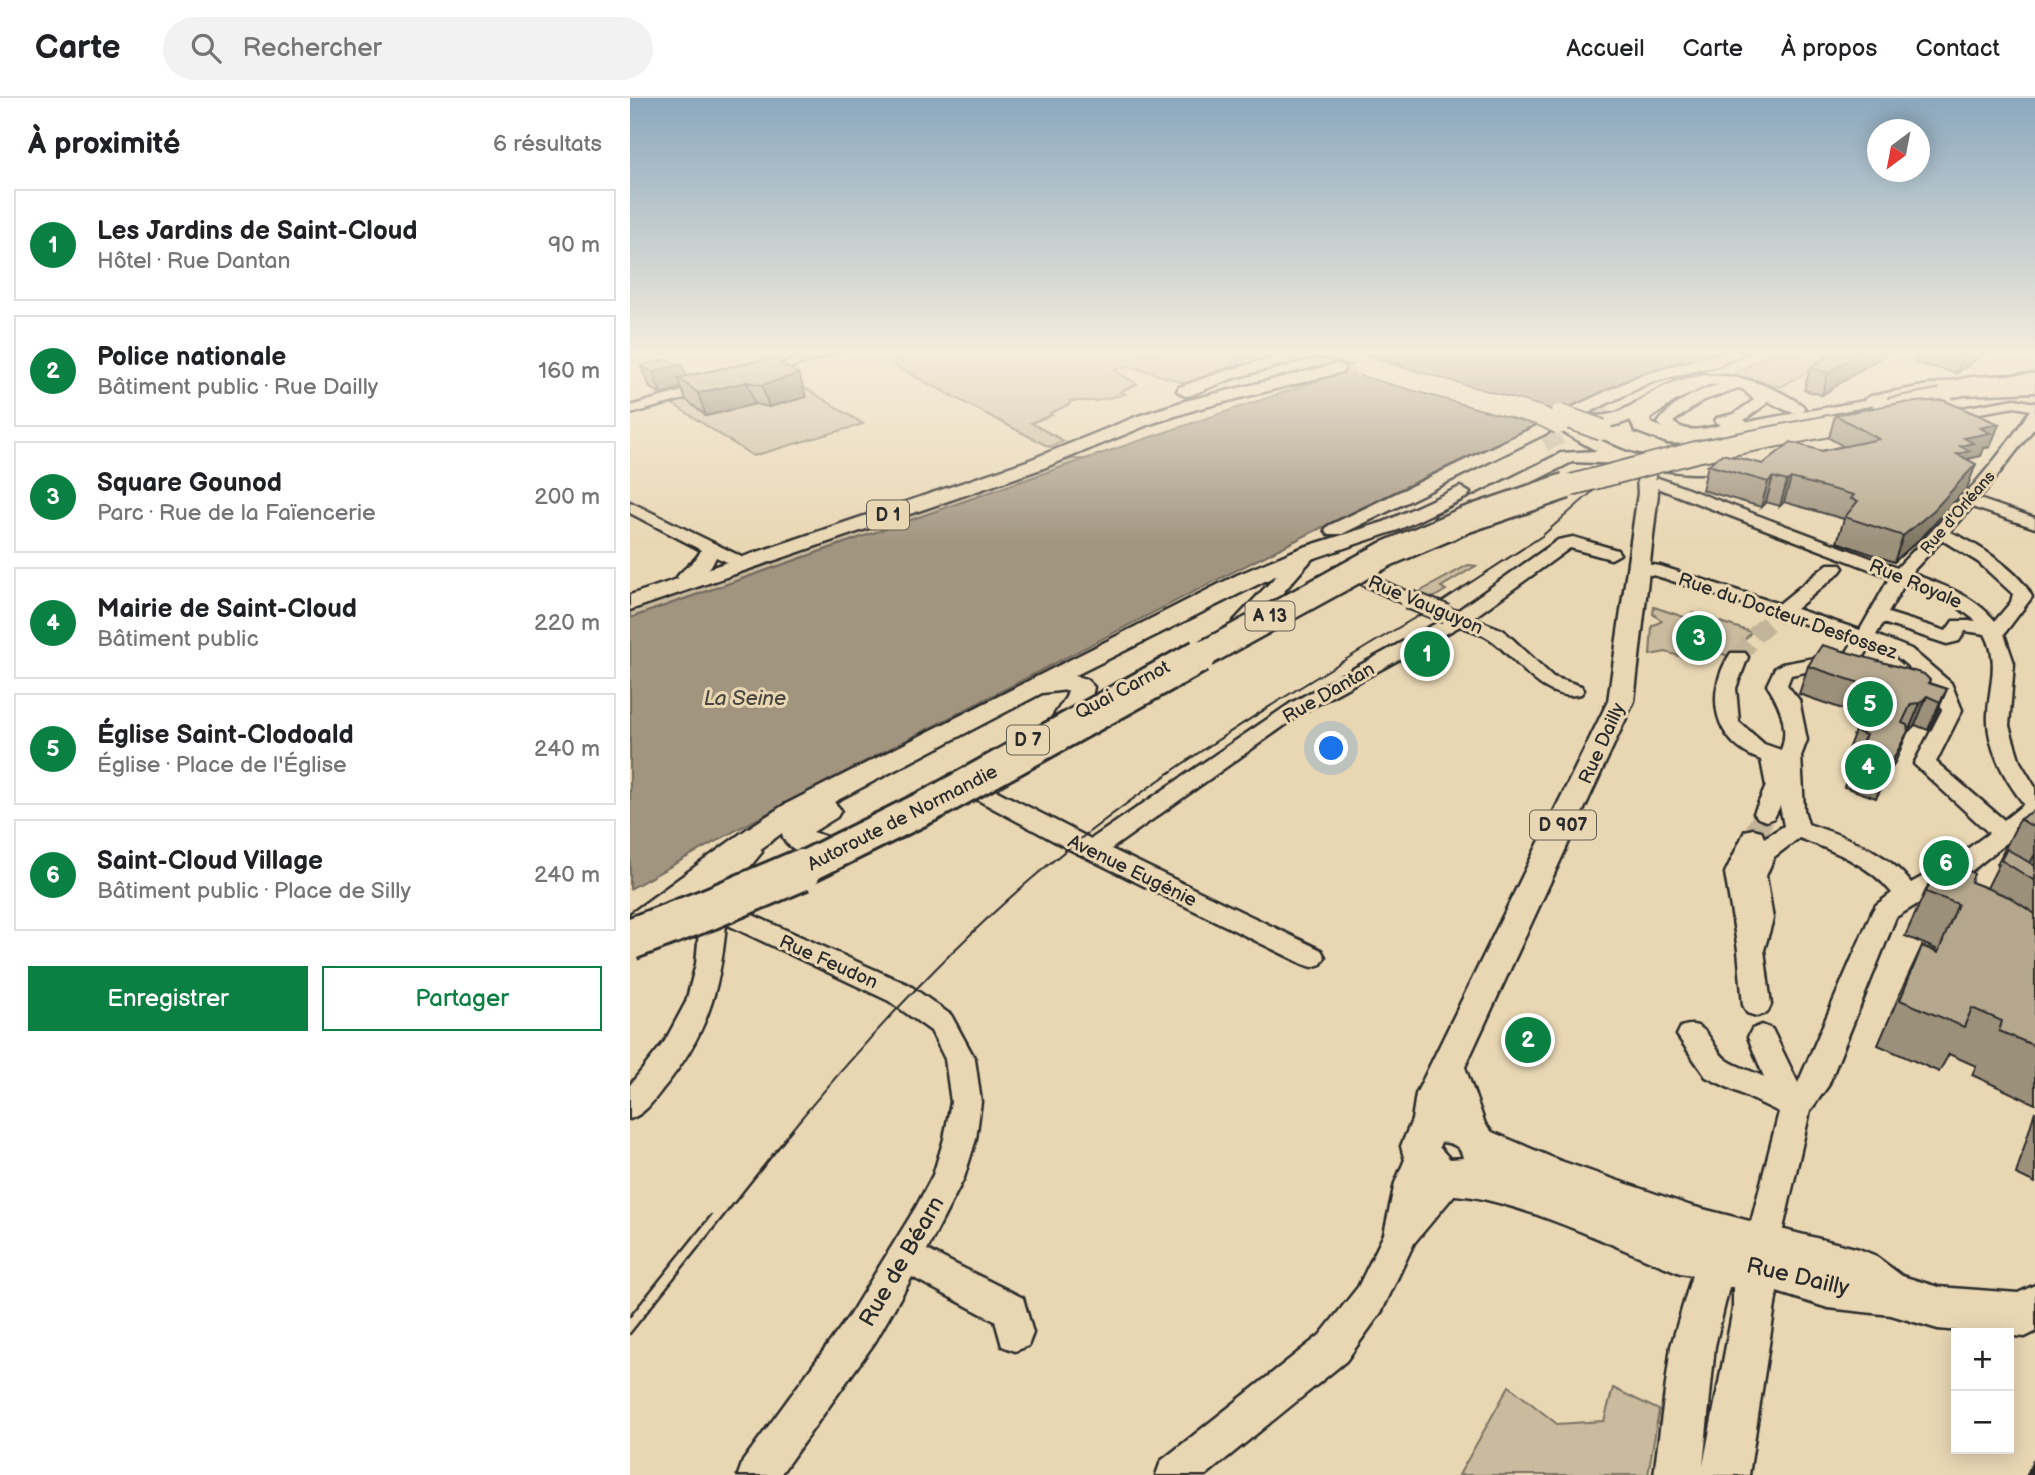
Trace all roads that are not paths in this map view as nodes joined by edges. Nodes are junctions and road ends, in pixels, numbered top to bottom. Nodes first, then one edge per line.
1 (1143, 415) edge
2 (1146, 415) edge
3 (1148, 415) edge
4 (1151, 415) edge
5 (1539, 415) edge
6 (1592, 415) edge
7 (1623, 415) edge
8 (1642, 415) edge
9 (1670, 415) edge
10 (1740, 415) edge
11 (1791, 415) edge
12 (1792, 415) edge
13 (1792, 415) edge
14 (1863, 415) edge
15 (1875, 415) edge
16 (1921, 415) edge
17 (1933, 415) edge
18 (2034, 415) edge
19 (1137, 419) junction
20 (1667, 419) junction
21 (1882, 423) junction
22 (1571, 427) junction
23 (1657, 450) junction
24 (1787, 450) edge
25 (1707, 456) junction
26 (1629, 458) junction
27 (1678, 468) junction
28 (1651, 482) junction
29 (1969, 501) junction
30 (630, 507) edge
31 (2035, 523) edge
32 (1941, 534) junction
33 (1387, 536) junction
34 (710, 550) junction
35 (1611, 554) dead end
36 (1327, 556) junction
37 (734, 560) junction
38 (1844, 561) junction
39 (1639, 568) junction
40 (1900, 575) junction
41 (686, 576) junction
42 (630, 596) edge
43 (630, 603) edge
44 (1782, 611) junction
45 (1877, 615) junction
46 (1453, 616) junction
47 (1245, 622) junction
48 (1993, 631) junction
49 (1134, 635) junction
50 (1866, 638) junction
51 (1738, 657) tunnel mouth
52 (1811, 664) junction
53 (1851, 676) edge
54 (1030, 688) junction
55 (1574, 690) dead end
56 (1064, 720) junction
57 (1781, 757) junction
58 (883, 765) junction
59 (955, 779) junction
60 (819, 800) junction
61 (2035, 802) edge
62 (2035, 808) edge
63 (1766, 813) tunnel mouth
64 (1797, 829) junction
65 (2003, 832) junction
66 (1753, 837) tunnel mouth
67 (825, 847) junction
68 (1092, 850) junction
69 (1928, 893) junction
70 (712, 907) junction
71 (630, 928) edge
72 (630, 939) edge
73 (1751, 950) junction
74 (630, 955) edge
75 (1312, 957) dead end
76 (1757, 1005) dead end
77 (940, 1023) joint
78 (1690, 1035) dead end
79 (1762, 1037) dead end
80 (630, 1106) edge
81 (1796, 1107) junction
82 (1453, 1152) junction
83 (1754, 1252) junction
84 (906, 1257) junction
85 (2035, 1306) edge
86 (1015, 1333) dead end
87 (1687, 1391) junction
88 (1734, 1411) junction
89 (757, 1475) edge
90 (1175, 1475) edge
91 (1678, 1475) edge
92 (1725, 1475) edge

1 - 19 main road
2 - 19 main road, D 1
3 - 19 main road
4 - 19 main road, D 1
5 - 22 main road, bridge
6 - 22 main road, Quai Carnot / D 7
7 - 22 main road
8 - 11 highway
9 - 20 street
10 - 20 street
12 - 22 highway
13 - 20 street
14 - 71 highway, Autoroute de Normandie / A 13, bridge
15 - 72 highway, Autoroute de Normandie / A 13, bridge
16 - 21 highway
17 - 21 street
18 - 29 street, Rue d'Orléans
19 - 37 main road, D 1
19 - 43 main road, D 1
21 - 25 main road
22 - 23 main road, D 7
22 - 23 main road
22 - 26 main road
22 - 33 main road, Quai Carnot / D 7
22 - 33 main road, Quai Carnot / D 7
22 - 36 main road, Quai Carnot / D 7
22 - 49 main road, Quai Carnot / D 7
23 - 25 main road
24 - 27 main road
25 - 27 main road
26 - 27 main road
26 - 28 main road
26 - 33 main road, Quai Carnot / D 7
27 - 28 main road
28 - 38 street, Rue Royale
28 - 39 main road, Rue Dailly / D 907
29 - 31 street
29 - 32 street, Rue d'Orléans
30 - 34 street
32 - 40 street, Rue d'Orléans
32 - 48 street
33 - 36 main road, Quai Carnot / D 7
34 - 37 street
34 - 41 street
35 - 46 street, Rue Dantan
36 - 46 street, Rue Vauguyon, bridge
36 - 47 main road, Quai Carnot / D 7
36 - 47 main road, Quai Carnot / D 7
36 - 49 main road, Quai Carnot / D 7
37 - 41 main road, D 1
38 - 40 street, Rue Royale
38 - 44 street
39 - 44 street, Rue du Docteur Desfossez
39 - 82 main road, Rue Dailly / D 907
40 - 45 street, Rue d'Orléans
40 - 48 street, Rue Royale
41 - 42 main road, D 1
44 - 50 street, Rue du Docteur Desfossez
45 - 48 street
45 - 50 street, Rue d'Orléans
46 - 55 street, Rue Vauguyon
46 - 68 street, Rue Dantan
47 - 56 main road, Quai Carnot / D 7
48 - 61 street, Rue Royale
49 - 54 main road, Quai Carnot / D 7
50 - 52 street
50 - 65 street, Rue du Docteur Desfossez
51 - 57 street
52 - 53 street
52 - 57 street
54 - 56 main road
54 - 58 main road, Quai Carnot / D 7
56 - 59 main road, Quai Carnot / D 7
57 - 63 street
57 - 64 street
58 - 60 main road, Quai Carnot / D 7
58 - 67 main road
59 - 67 main road, Quai Carnot / D 7
59 - 68 street, Avenue Eugénie
60 - 70 street
60 - 71 main road, Quai Carnot / D 7
62 - 65 street
64 - 69 street
64 - 73 street
65 - 69 street
66 - 73 street
67 - 70 main road, Quai Carnot / D 7
68 - 75 street, Avenue Eugénie
69 - 81 street
70 - 74 main road, Quai Carnot / D 7
70 - 77 street, Rue Feudon
70 - 80 street
73 - 76 street
77 - 84 street, Rue de Béarn
78 - 81 street
79 - 81 street
81 - 83 street
82 - 83 main road, Rue Dailly
82 - 90 street
83 - 85 main road, Rue Dailly
83 - 87 main road
83 - 88 main road
84 - 86 street
84 - 89 street, Rue de Béarn
87 - 88 street
87 - 91 main road
88 - 92 main road

